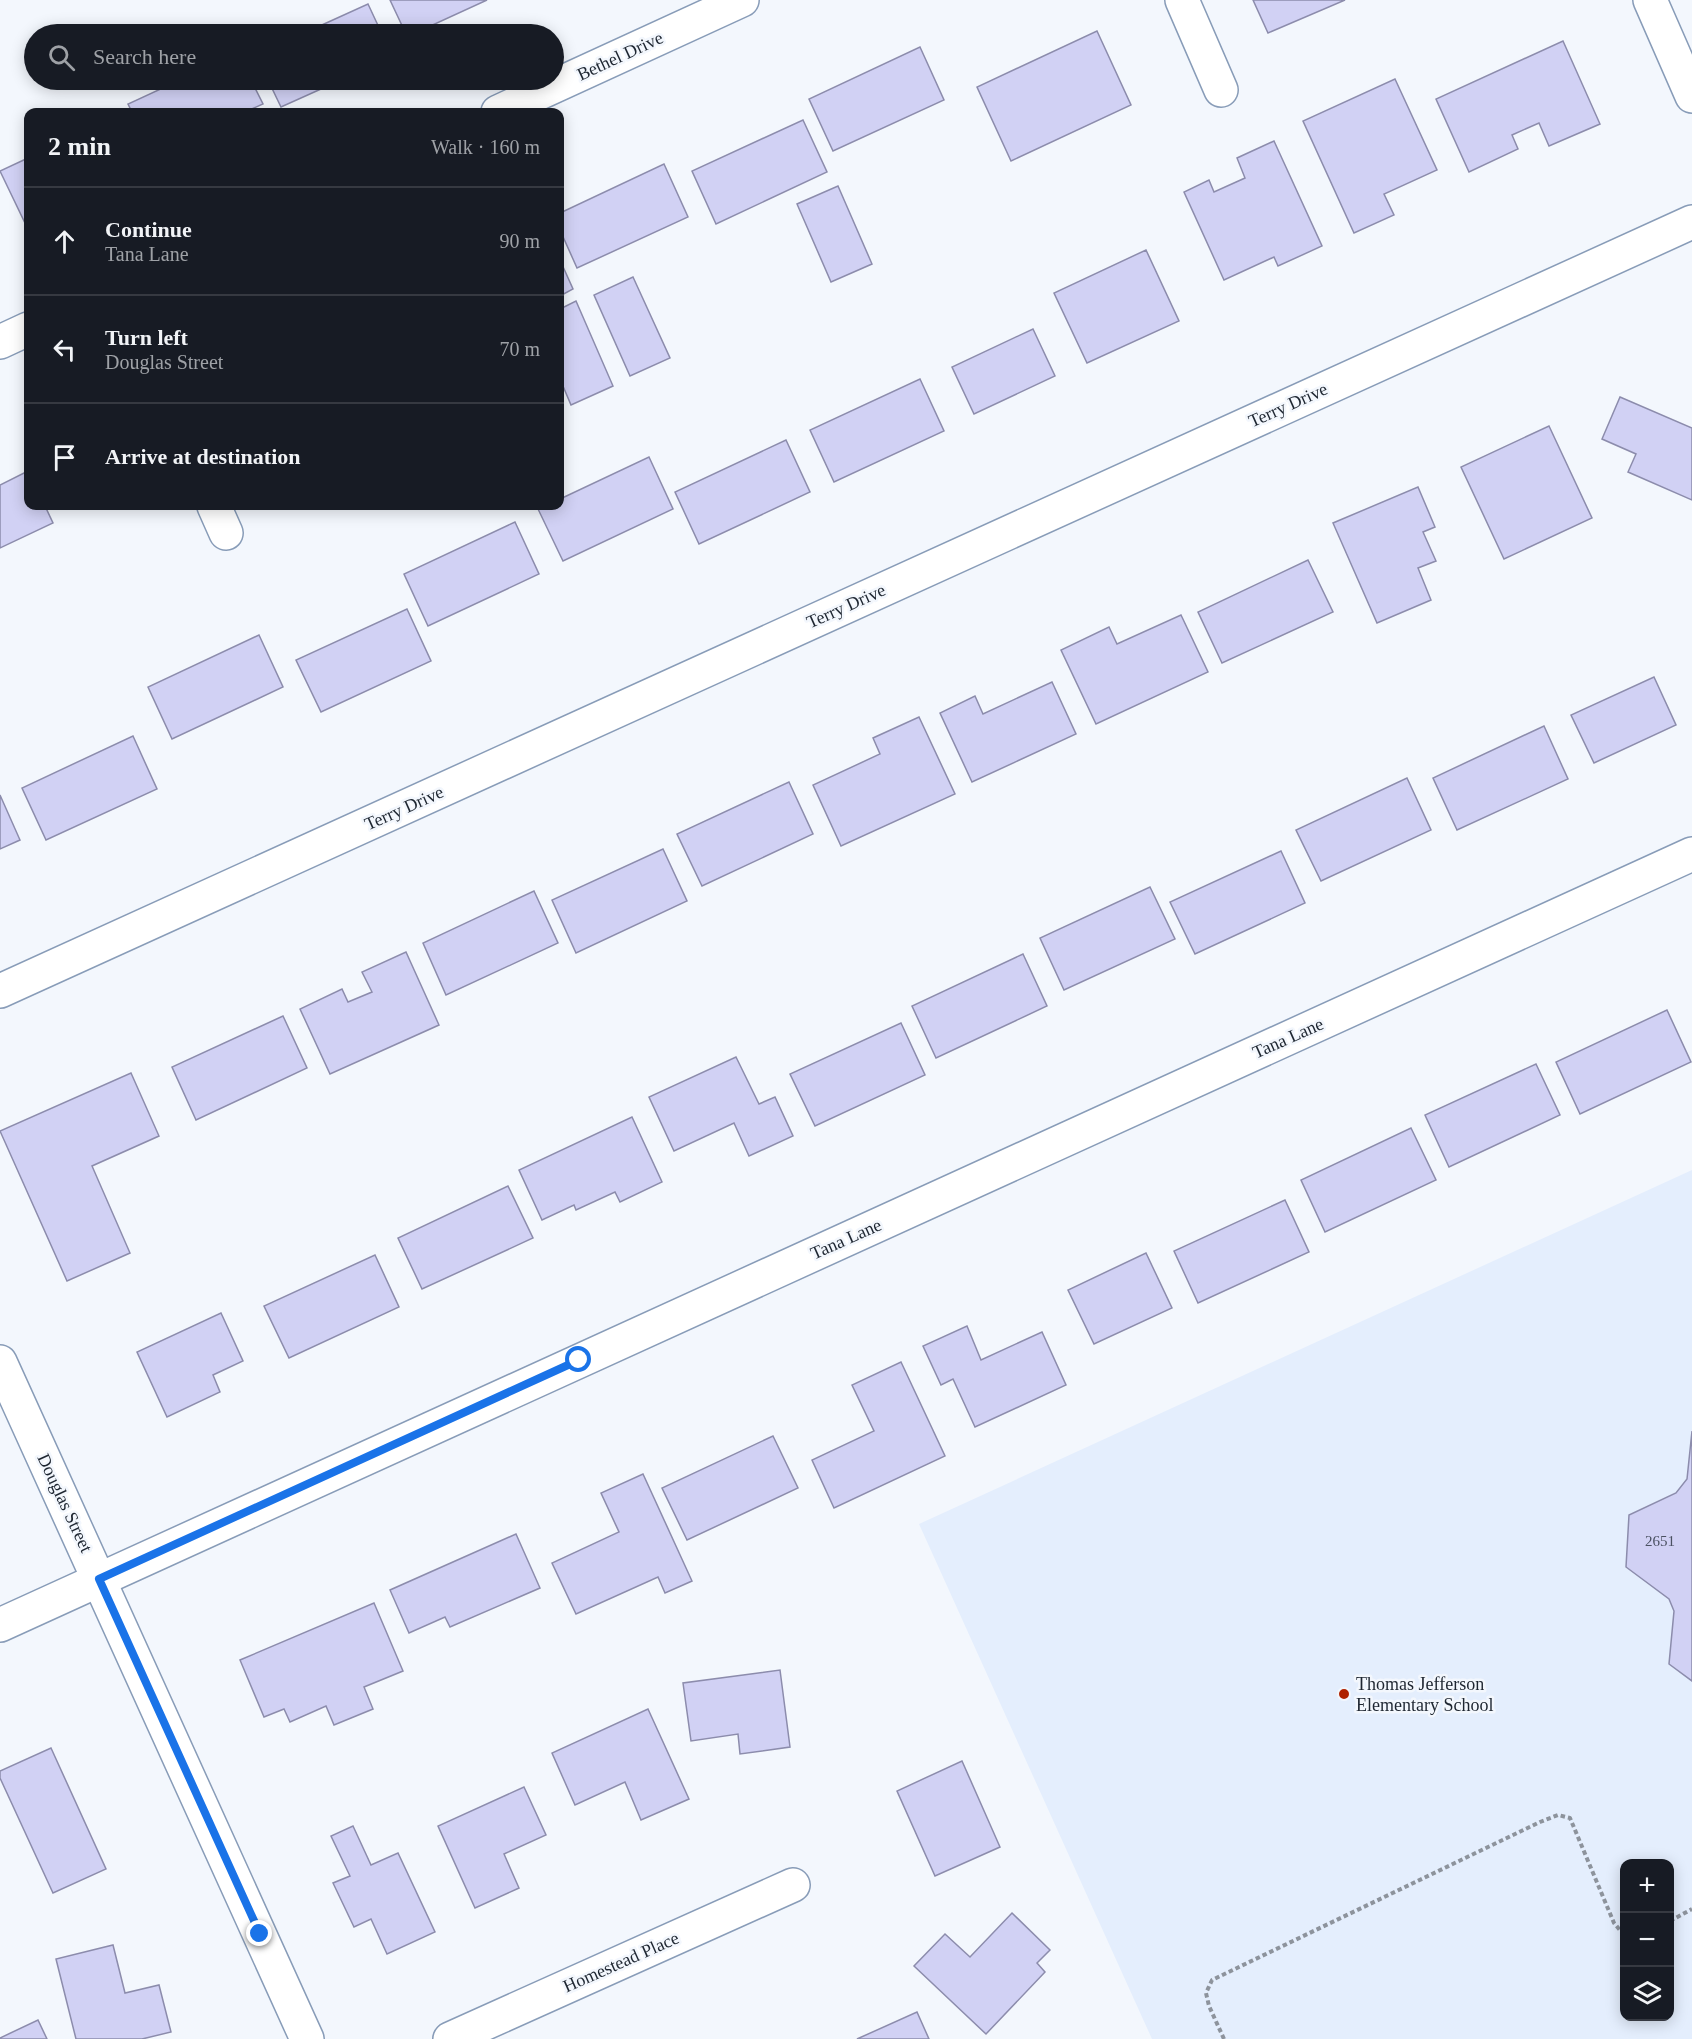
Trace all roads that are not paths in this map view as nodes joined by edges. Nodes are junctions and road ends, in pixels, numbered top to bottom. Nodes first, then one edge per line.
1 (742, 0) edge
2 (1182, 0) edge
3 (1650, 0) edge
4 (564, 82) edge
5 (546, 90) edge
6 (1221, 90) dead end
7 (1692, 96) edge
8 (507, 108) edge
9 (1692, 222) edge
10 (24, 331) edge
11 (0, 342) edge
12 (1692, 854) edge
13 (0, 991) edge
14 (0, 1362) edge
15 (99, 1579) junction
16 (0, 1625) edge
17 (793, 1885) dead end
18 (307, 2039) edge
19 (450, 2039) edge

1 - 4 street, Bethel Drive
2 - 6 street
3 - 7 street
5 - 8 street, Bethel Drive
9 - 13 street, Terry Drive
10 - 11 street
12 - 15 street, Tana Lane
14 - 15 street, Douglas Street
15 - 16 street, Tana Lane
15 - 18 street, Douglas Street
17 - 19 street, Homestead Place

